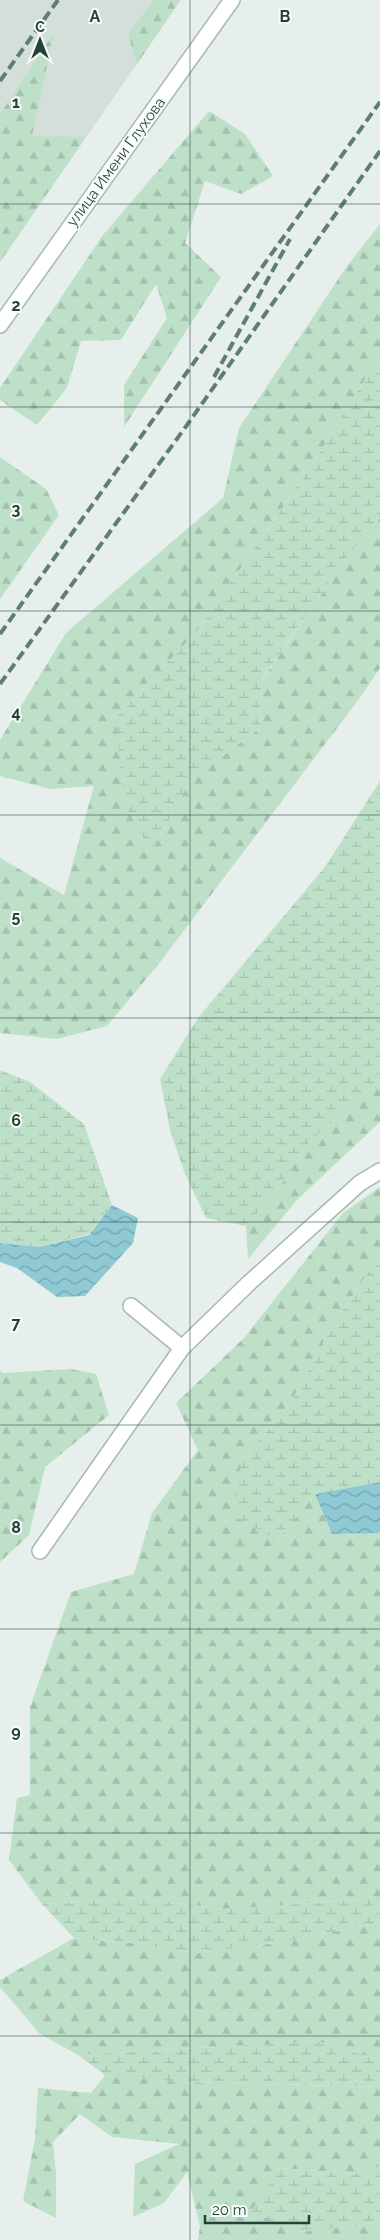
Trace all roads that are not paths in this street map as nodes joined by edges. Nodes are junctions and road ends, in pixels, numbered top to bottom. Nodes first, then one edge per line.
1 (232, 0) edge
2 (0, 325) edge
3 (380, 1171) edge
4 (132, 1306) dead end
5 (182, 1348) junction
6 (40, 1551) dead end

1 - 2 street, улица Имени Глухова
3 - 5 street
4 - 5 street
5 - 6 street

